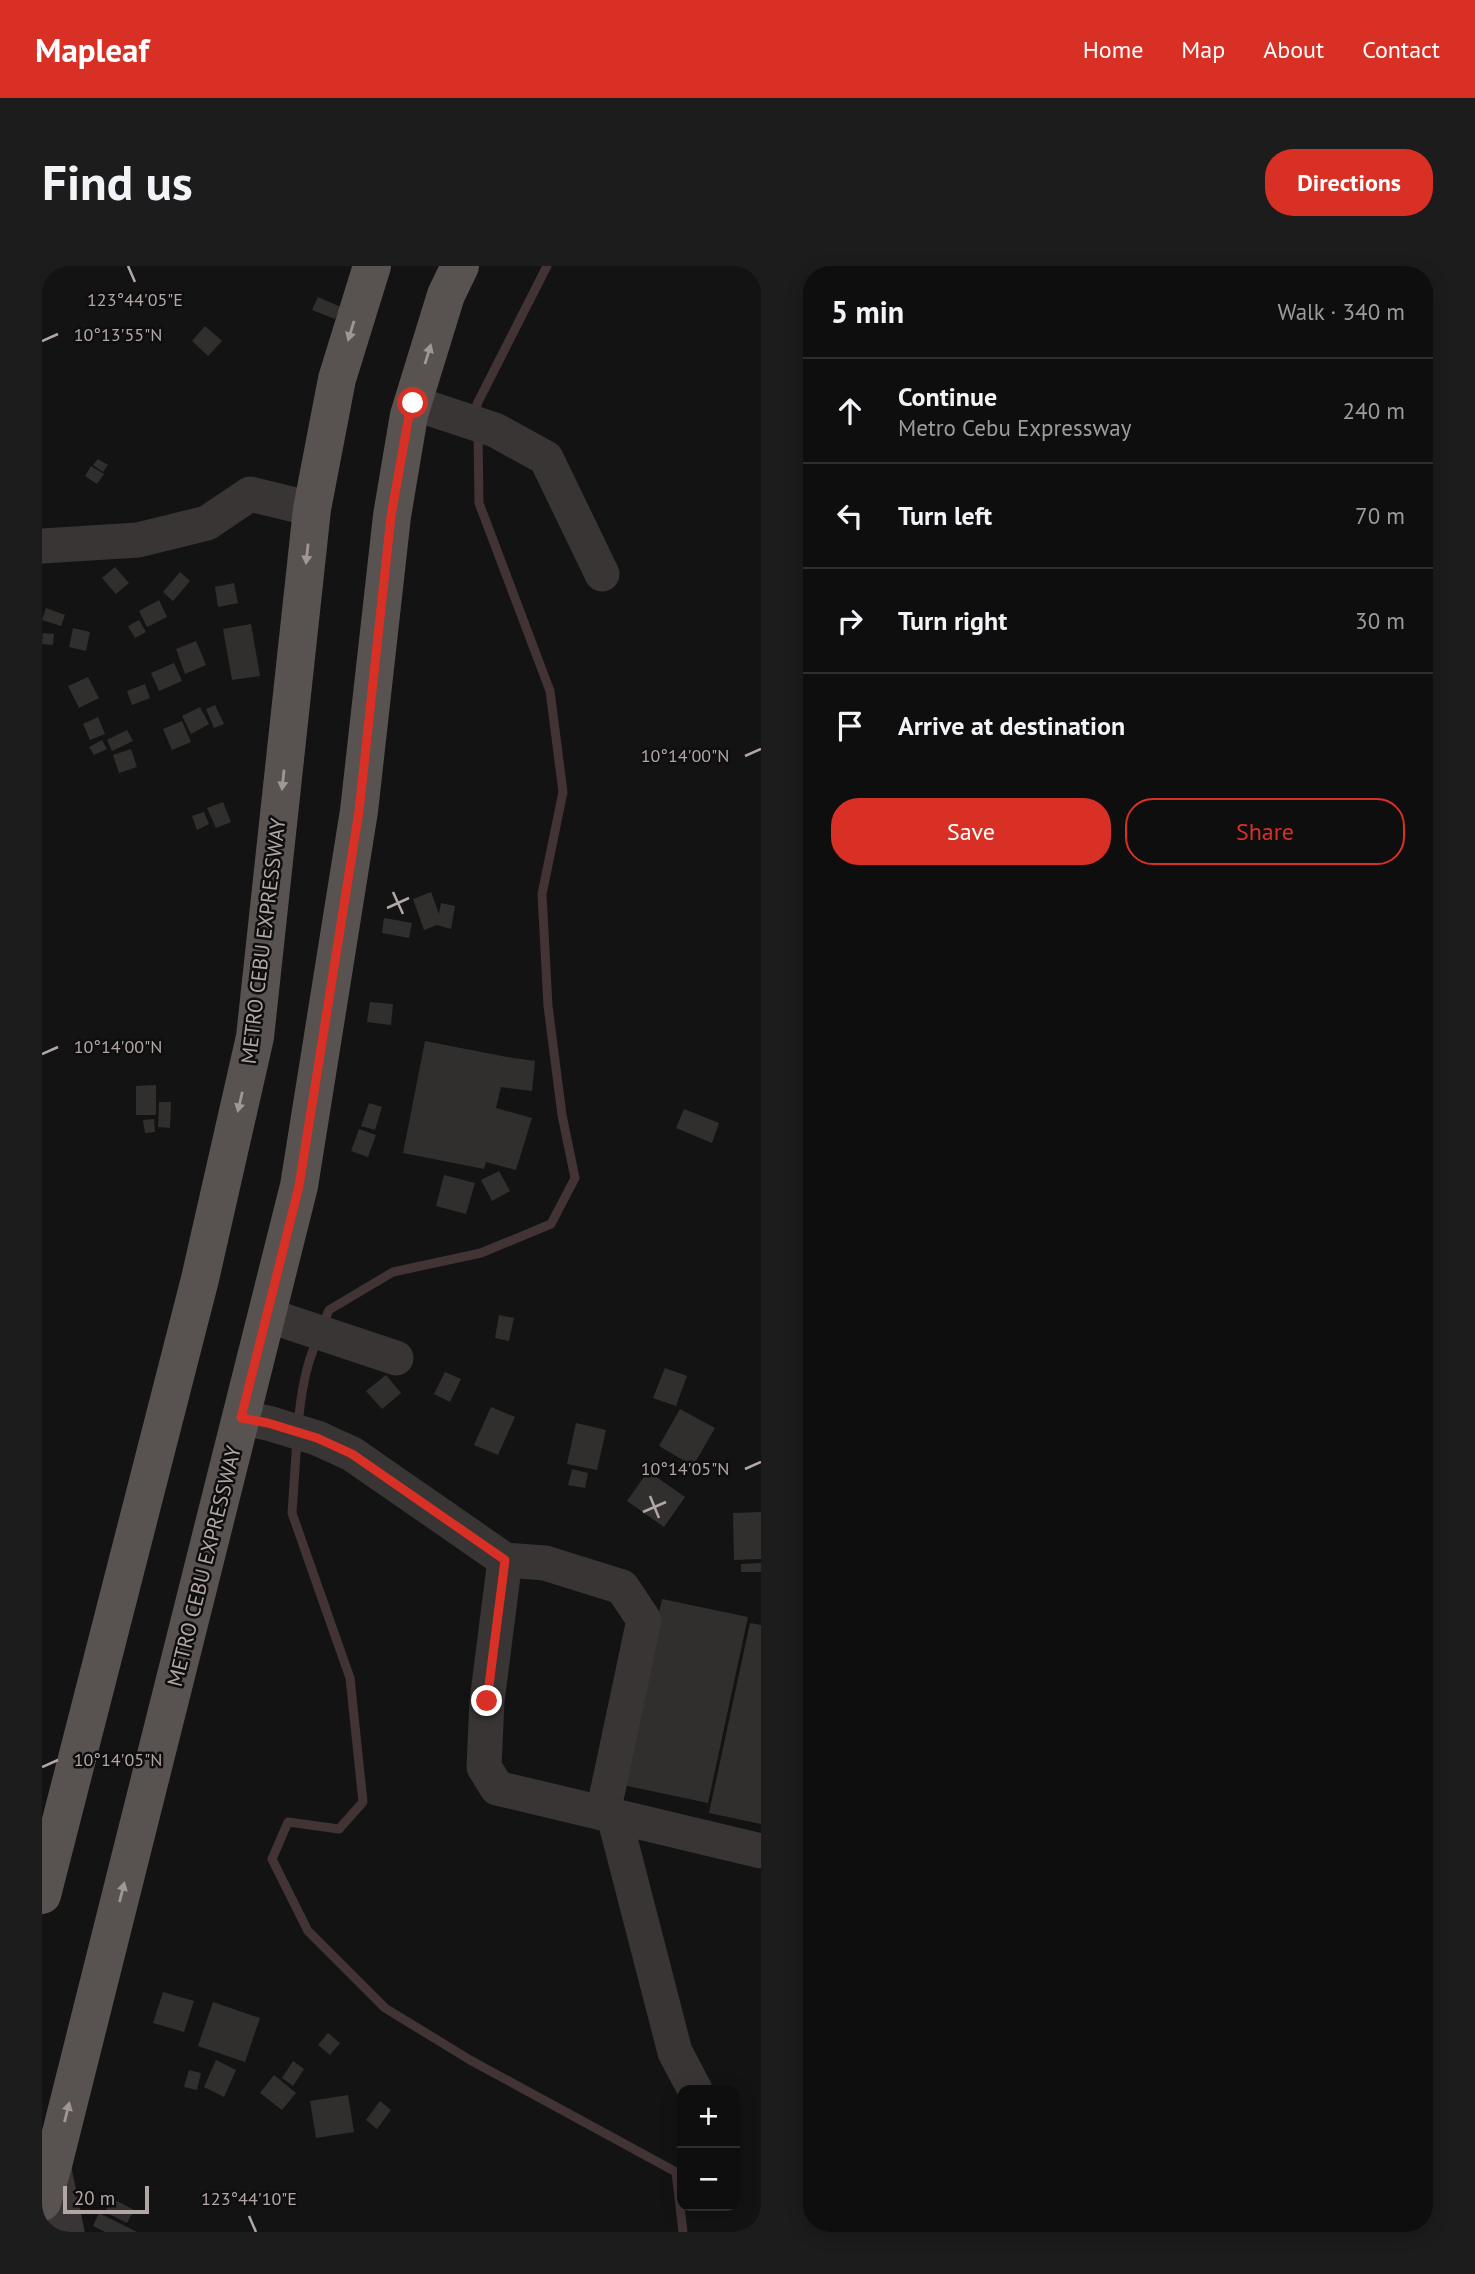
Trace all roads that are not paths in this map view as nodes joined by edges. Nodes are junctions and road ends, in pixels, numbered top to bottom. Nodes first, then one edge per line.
1 (372, 266) edge
2 (460, 266) edge
3 (426, 407) junction
4 (312, 509) junction
5 (42, 547) edge
6 (602, 574) dead end
7 (282, 1320) junction
8 (396, 1359) dead end
9 (255, 1420) junction
10 (505, 1560) junction
11 (609, 1814) junction
12 (761, 1851) edge
13 (42, 1895) edge
14 (692, 2085) edge
15 (48, 2164) edge
16 (42, 2202) edge
17 (67, 2232) edge

1 -> 4 main road, METRO CEBU EXPRESSWAY
3 -> 2 main road, METRO CEBU EXPRESSWAY
3 - 6 street
3 - 7 main road, METRO CEBU EXPRESSWAY
4 - 5 street
4 -> 13 main road, METRO CEBU EXPRESSWAY
7 - 8 street
7 - 9 main road, METRO CEBU EXPRESSWAY
9 - 10 street
15 -> 9 main road, METRO CEBU EXPRESSWAY
10 - 11 street
10 - 11 street
11 - 12 street
11 - 14 street
15 - 16 main road, METRO CEBU EXPRESSWAY
15 - 17 street

